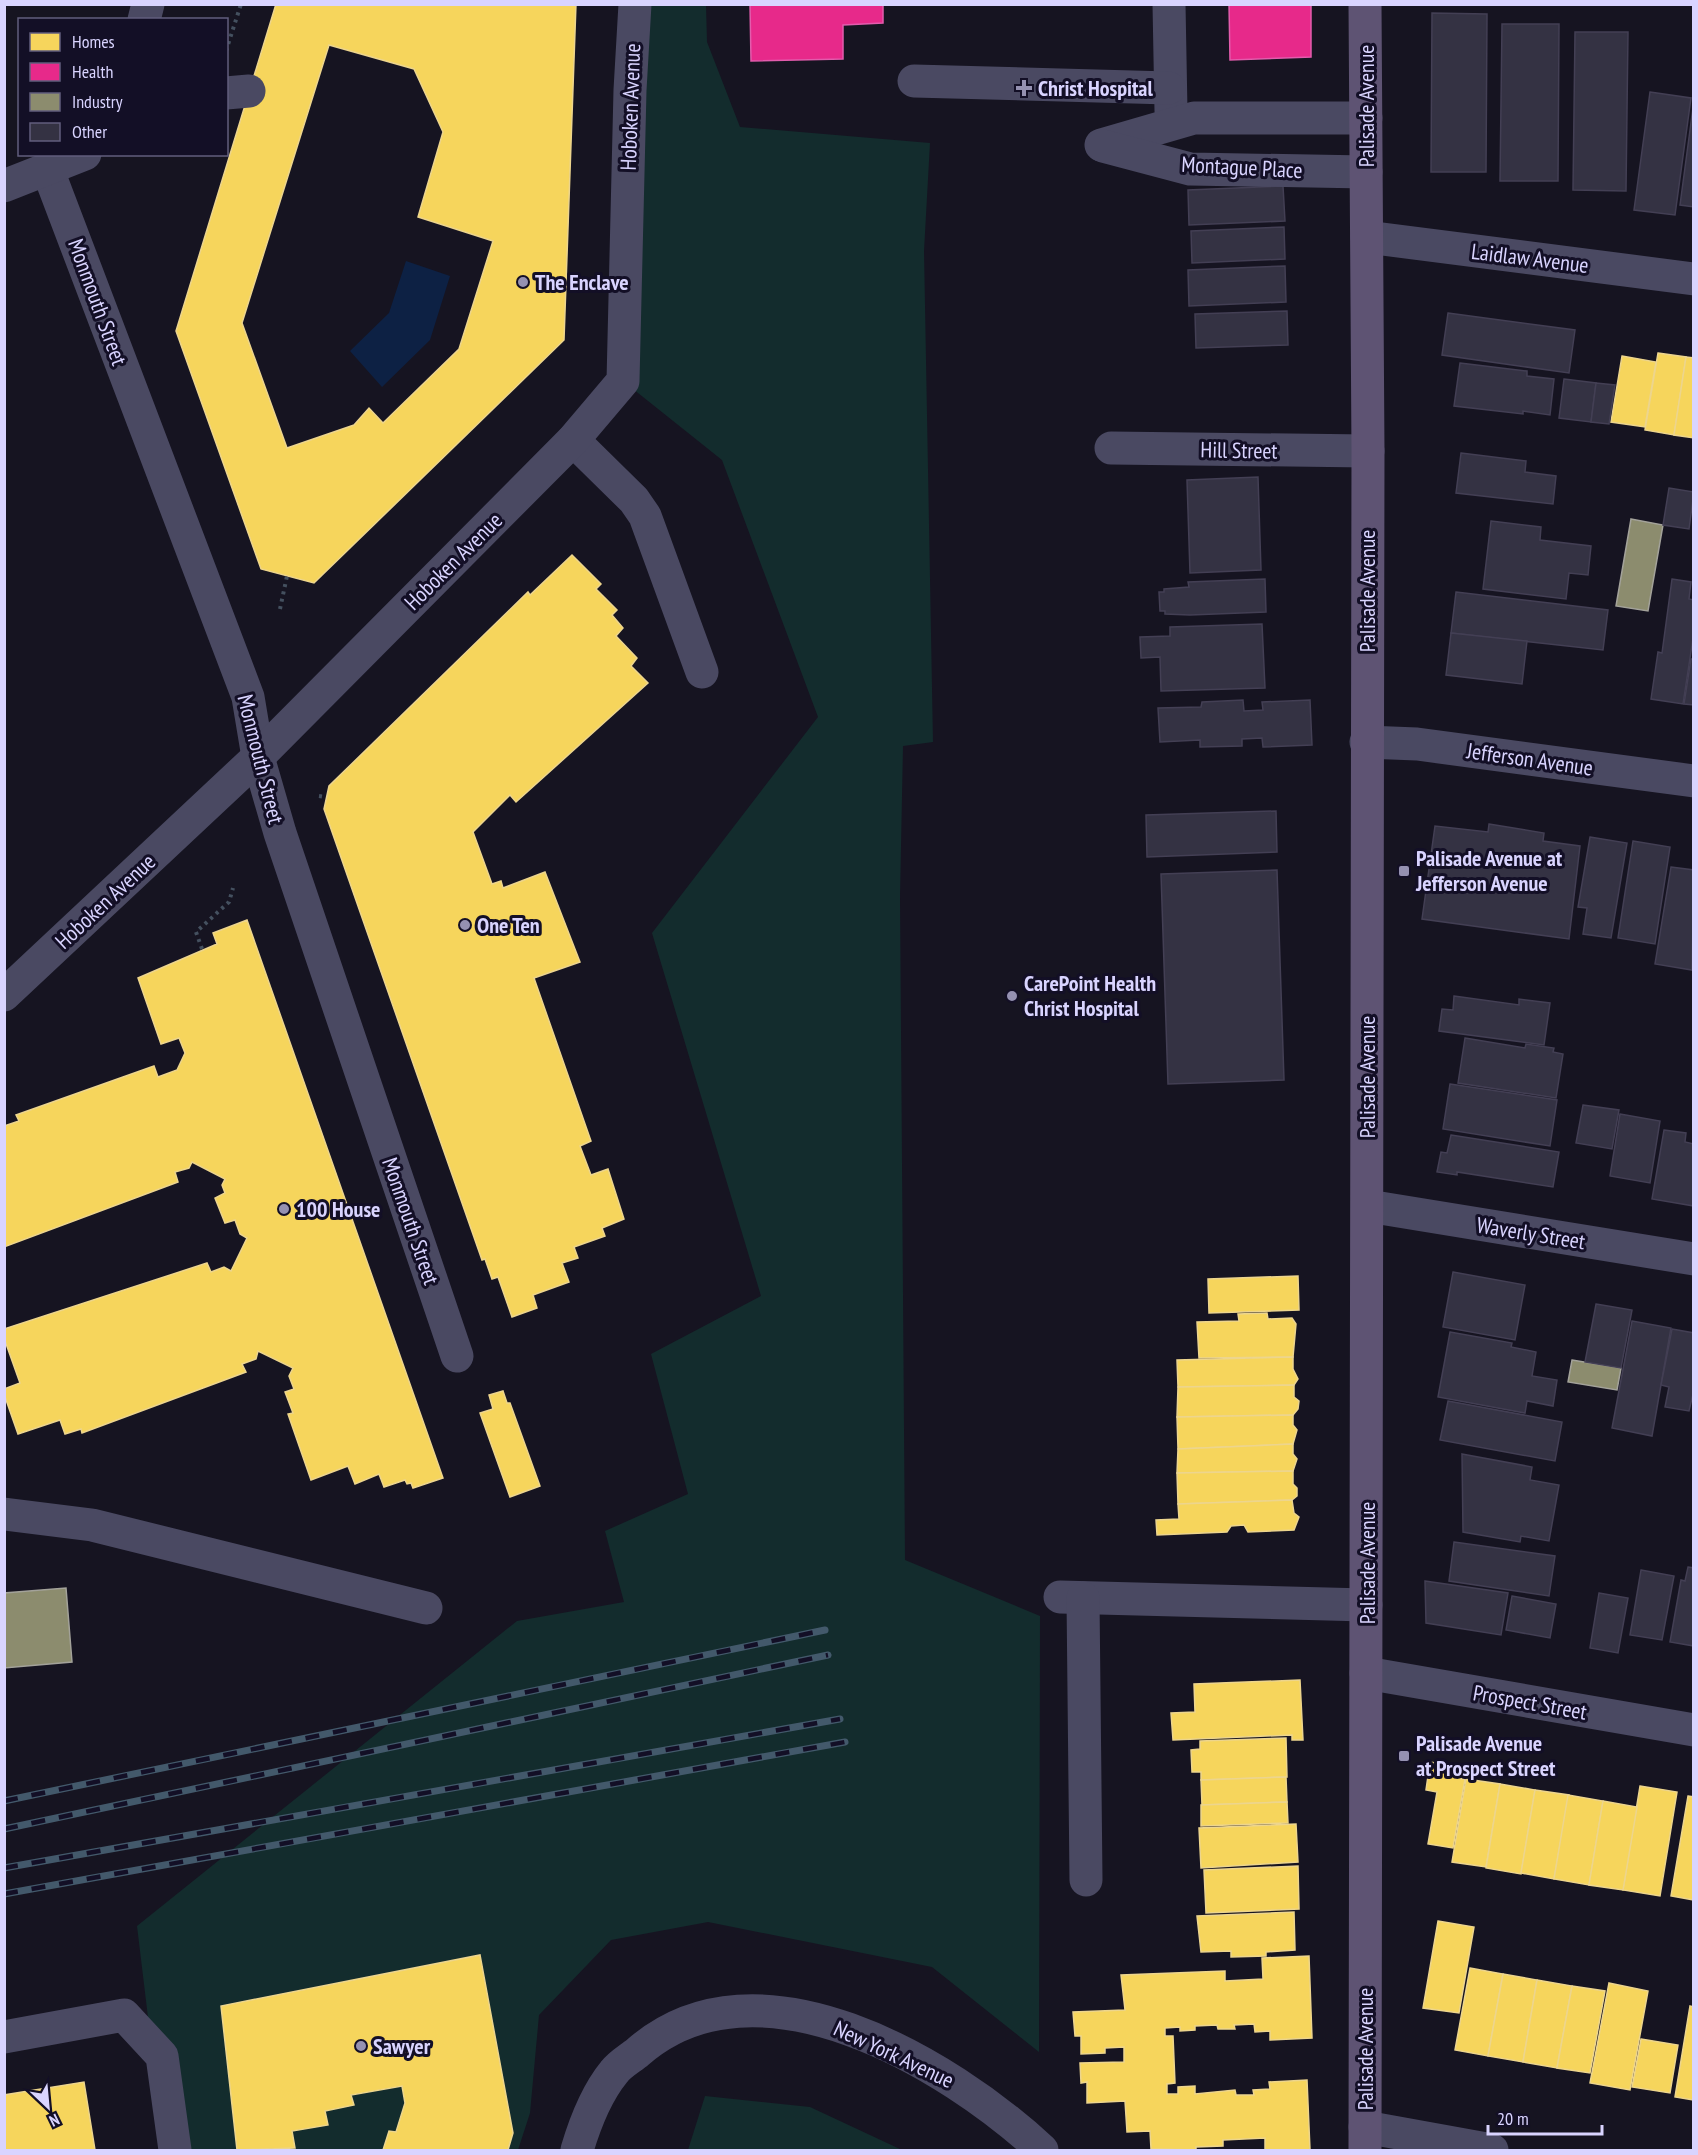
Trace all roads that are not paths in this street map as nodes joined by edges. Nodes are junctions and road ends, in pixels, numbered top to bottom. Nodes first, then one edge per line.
1 (635, 4) edge
2 (1169, 4) edge
3 (1365, 4) edge
4 (914, 81) dead end
5 (1169, 88) junction
6 (1366, 118) junction
7 (1172, 125) junction
8 (80, 156) edge
9 (1170, 164) junction
10 (48, 168) junction
11 (1366, 172) junction
12 (4, 186) edge
13 (1367, 237) junction
14 (1694, 279) edge
15 (573, 440) junction
16 (1111, 448) dead end
17 (1368, 451) junction
18 (702, 672) dead end
19 (1366, 742) junction
20 (258, 757) junction
21 (1694, 781) edge
22 (4, 995) edge
23 (1368, 1206) junction
24 (1694, 1259) edge
25 (457, 1356) dead end
26 (4, 1514) edge
27 (1366, 1605) junction
28 (426, 1608) dead end
29 (1366, 1673) junction
30 (1694, 1730) edge
31 (1086, 1880) dead end
32 (4, 2037) edge
33 (1365, 2139) edge
34 (175, 2151) edge
35 (577, 2151) edge
36 (1042, 2151) edge
37 (1492, 2151) edge

1 - 15 street, Hoboken Avenue
2 - 5 street
3 - 6 main road, Palisade Avenue
4 - 5 street
5 - 7 street
6 - 7 street, Montague Place
6 - 11 main road, Palisade Avenue
7 - 9 street
7 - 9 street, Montague Place
8 - 10 street
9 - 11 street, Montague Place
10 - 12 street
10 - 20 street, Monmouth Street
11 - 13 main road, Palisade Avenue
13 - 14 street, Laidlaw Avenue
13 - 17 main road, Palisade Avenue
15 - 18 street
15 - 20 street, Hoboken Avenue
16 - 17 street, Hill Street
17 - 19 main road, Palisade Avenue
19 - 21 street, Jefferson Avenue
19 - 23 main road, Palisade Avenue
20 - 22 street, Hoboken Avenue
20 - 25 street, Monmouth Street
23 - 24 street, Waverly Street
23 - 27 main road, Palisade Avenue
26 - 28 street
27 - 29 main road, Palisade Avenue
27 - 31 street
29 - 30 street, Prospect Street
29 - 33 main road, Palisade Avenue
32 - 34 street
33 - 37 street
35 - 36 street, New York Avenue

